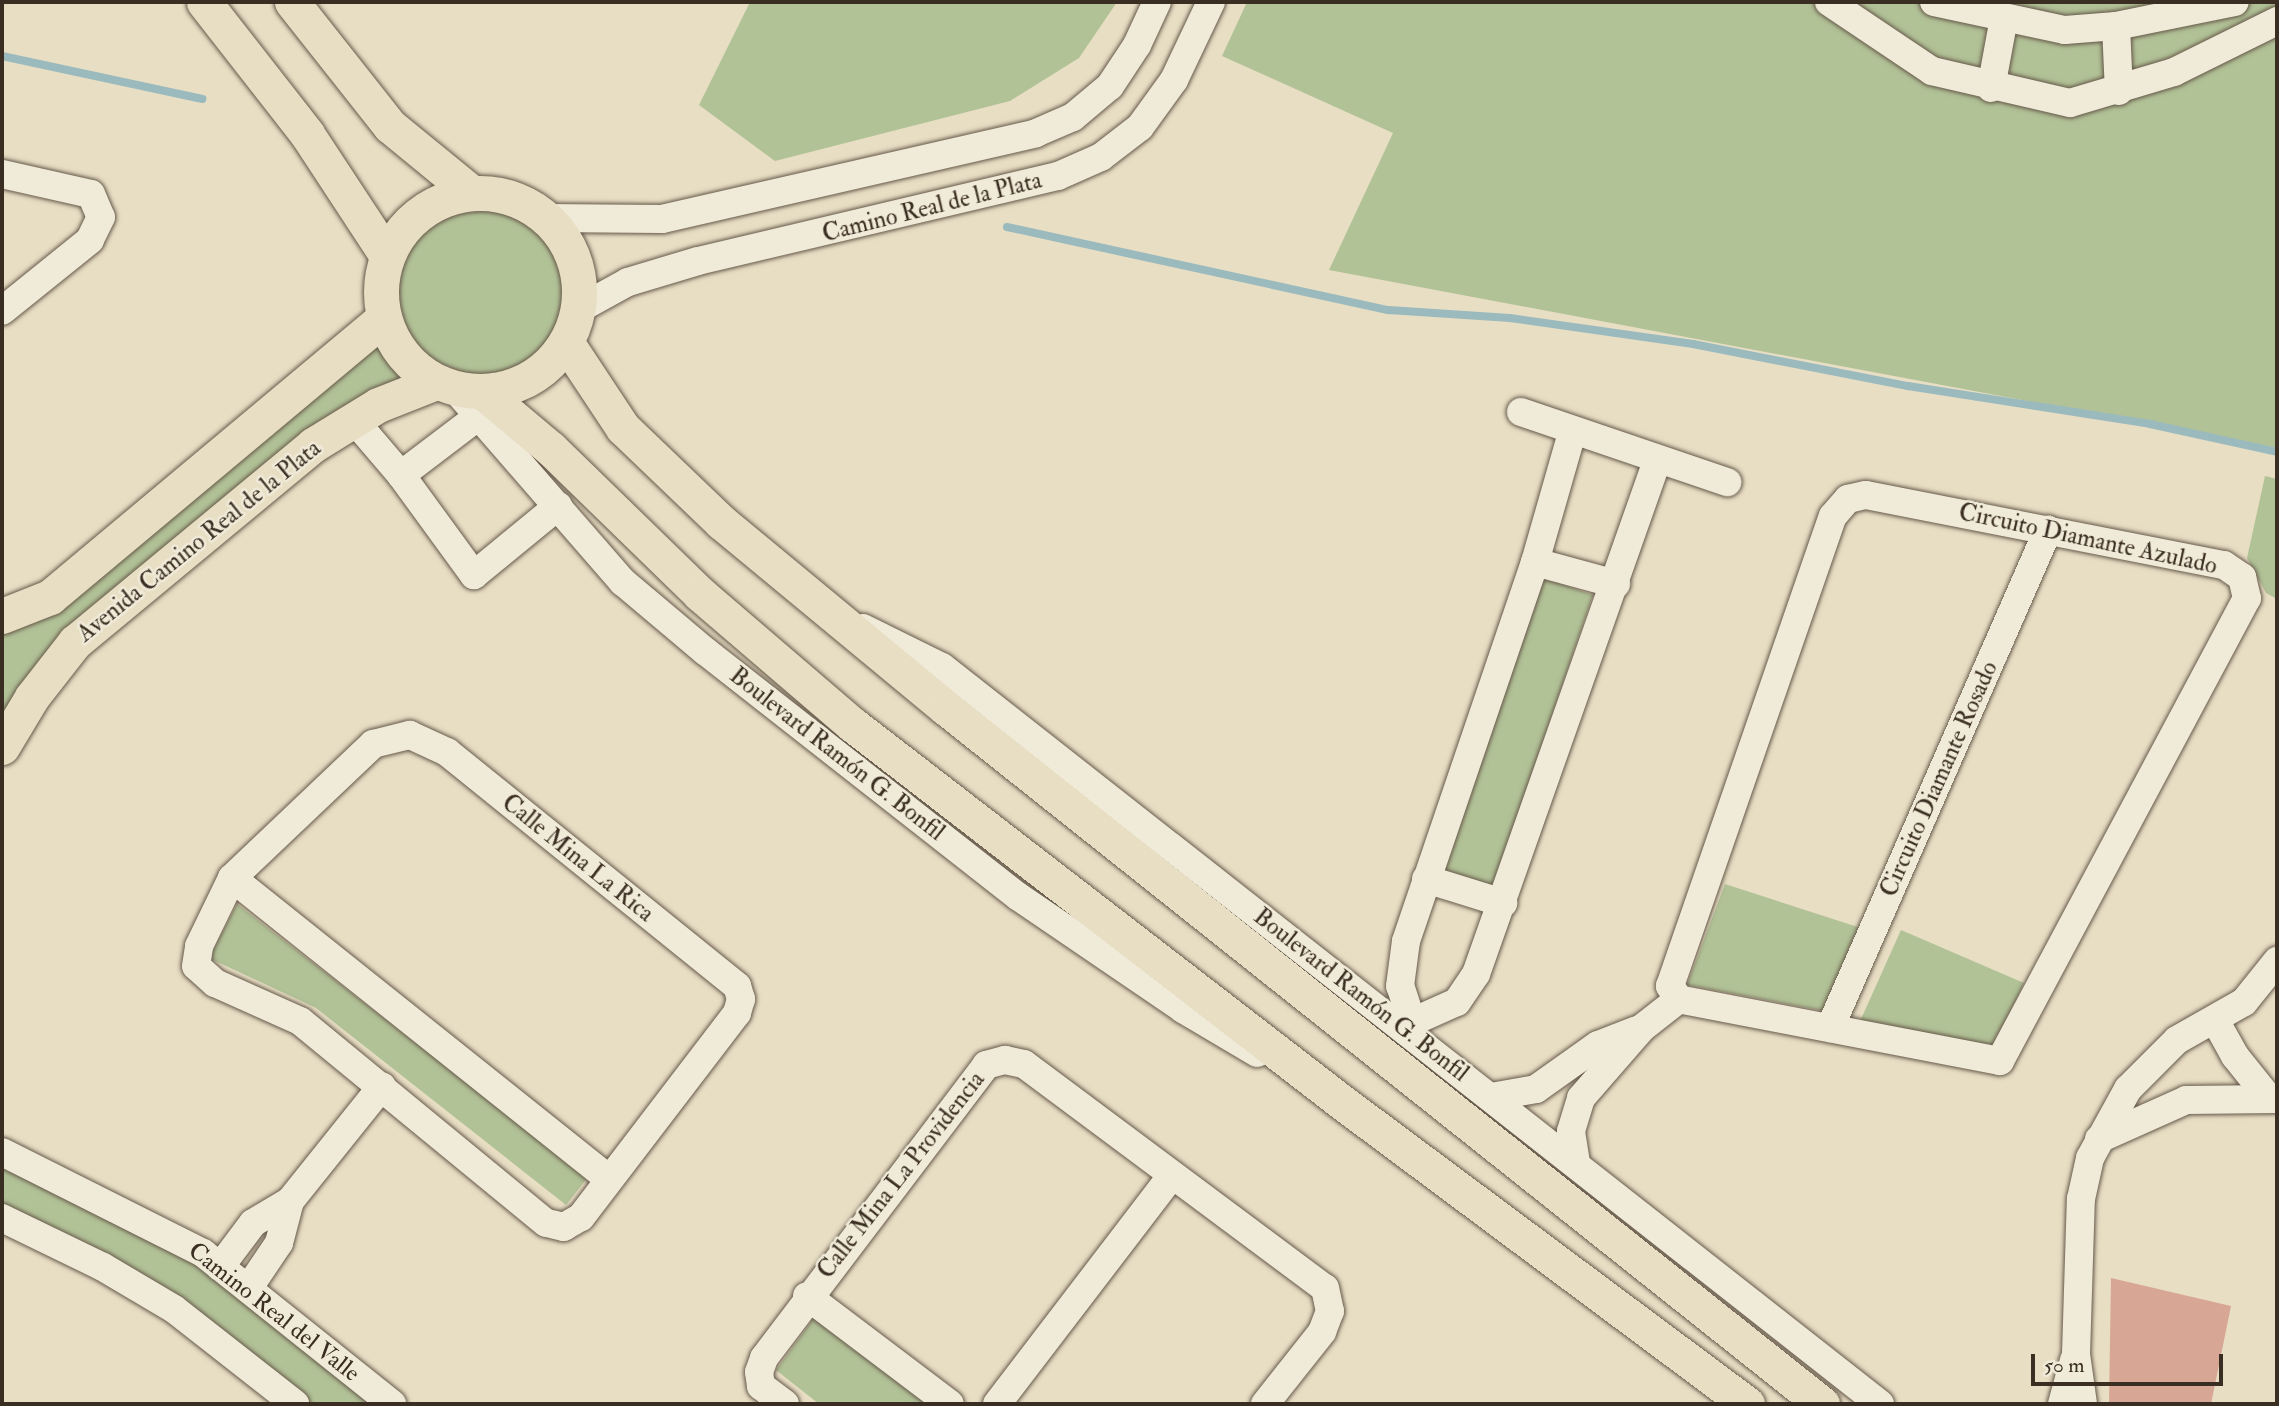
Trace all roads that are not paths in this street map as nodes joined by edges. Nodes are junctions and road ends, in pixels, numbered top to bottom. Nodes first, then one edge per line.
1 (204, 2) edge
2 (1157, 2) edge
3 (1211, 2) edge
4 (1829, 2) edge
5 (1934, 2) edge
6 (2235, 2) edge
7 (298, 5) edge
8 (2004, 18) junction
9 (2277, 21) edge
10 (2116, 26) junction
11 (1991, 88) junction
12 (2119, 91) junction
13 (2, 174) edge
14 (472, 193) junction
15 (546, 218) junction
16 (387, 256) junction
17 (2, 311) edge
18 (384, 318) junction
19 (571, 326) junction
20 (462, 395) junction
21 (1521, 412) dead end
22 (354, 420) junction
23 (1572, 433) junction
24 (1657, 461) junction
25 (401, 475) junction
26 (1727, 482) dead end
27 (558, 506) junction
28 (2048, 530) junction
29 (1535, 562) junction
30 (1616, 584) junction
31 (827, 611) junction
32 (2, 616) edge
33 (2, 747) edge
34 (232, 878) junction
35 (1426, 878) junction
36 (1503, 903) junction
37 (2277, 961) edge
38 (1679, 999) junction
39 (2215, 1020) junction
40 (1410, 1027) junction
41 (1642, 1028) junction
42 (1830, 1028) junction
43 (382, 1086) junction
44 (1491, 1097) junction
45 (2272, 1097) edge
46 (1343, 1103) junction
47 (2099, 1139) junction
48 (2, 1152) edge
49 (1576, 1163) junction
50 (1172, 1175) junction
51 (609, 1179) junction
52 (290, 1201) junction
53 (2, 1218) edge
54 (220, 1267) junction
55 (248, 1289) junction
56 (807, 1296) junction
57 (2076, 1354) junction
58 (295, 1404) edge
59 (392, 1404) edge
60 (785, 1404) edge
61 (950, 1404) edge
62 (997, 1404) edge
63 (1265, 1404) edge
64 (1747, 1404) edge
65 (1822, 1404) edge
66 (1880, 1404) edge
67 (2062, 1404) edge
68 (2083, 1404) edge

1 - 16 main road
2 - 15 street, Camino Real de la Plata
3 - 19 street, Camino Real de la Plata
4 - 11 street
5 - 8 street
6 - 10 street
7 - 14 main road
8 - 10 street
8 - 11 street
9 - 12 street
10 - 12 street
11 - 12 street
13 - 17 street
14 - 15 main road
14 - 16 main road
15 - 19 main road
16 - 18 main road
18 - 20 main road
18 - 32 main road, Avenida Camino Real de la Plata
19 - 20 main road
19 - 31 main road, Boulevard Ramón G. Bonfil
20 - 22 main road, Avenida Camino Real de la Plata
20 - 25 street
20 - 27 street, Boulevard Ramón G. Bonfil
20 - 46 main road, Boulevard Ramón G. Bonfil
21 - 23 street
22 - 25 street
22 - 33 main road, Avenida Camino Real de la Plata
23 - 24 street
23 - 29 street
24 - 26 street
24 - 30 street
25 - 27 street
27 - 46 street, Boulevard Ramón G. Bonfil
28 - 38 street, Circuito Diamante Azulado
28 - 42 street, Circuito Diamante Rosado
28 - 42 street, Circuito Diamante Azulado
29 - 30 street
29 - 35 street
30 - 36 street
31 - 40 street, Boulevard Ramón G. Bonfil
31 - 65 main road, Boulevard Ramón G. Bonfil
34 - 43 street, Calle Mina La Rica
34 - 51 street
34 - 51 street, Calle Mina La Rica
35 - 36 street
35 - 40 street
36 - 40 street
37 - 39 street
38 - 41 street
38 - 42 street, Circuito Diamante Azulado
39 - 45 street
39 - 47 street
40 - 44 street, Boulevard Ramón G. Bonfil
41 - 44 street
41 - 49 street
43 - 51 street, Calle Mina La Rica
43 - 52 street
44 - 49 street, Boulevard Ramón G. Bonfil
45 - 47 street
46 - 64 main road, Boulevard Ramón G. Bonfil
47 - 57 street
48 - 54 street, Camino Real del Valle
49 - 66 street, Boulevard Ramón G. Bonfil
50 - 56 street, Calle Mina La Providencia
50 - 62 street
50 - 63 street, Calle Mina La Providencia
52 - 54 street
52 - 55 street
53 - 58 street
54 - 55 street, Camino Real del Valle
55 - 59 street, Camino Real del Valle
56 - 60 street, Calle Mina La Providencia
56 - 61 street, Calle Mina La Providencia
57 - 67 street
57 - 68 street

